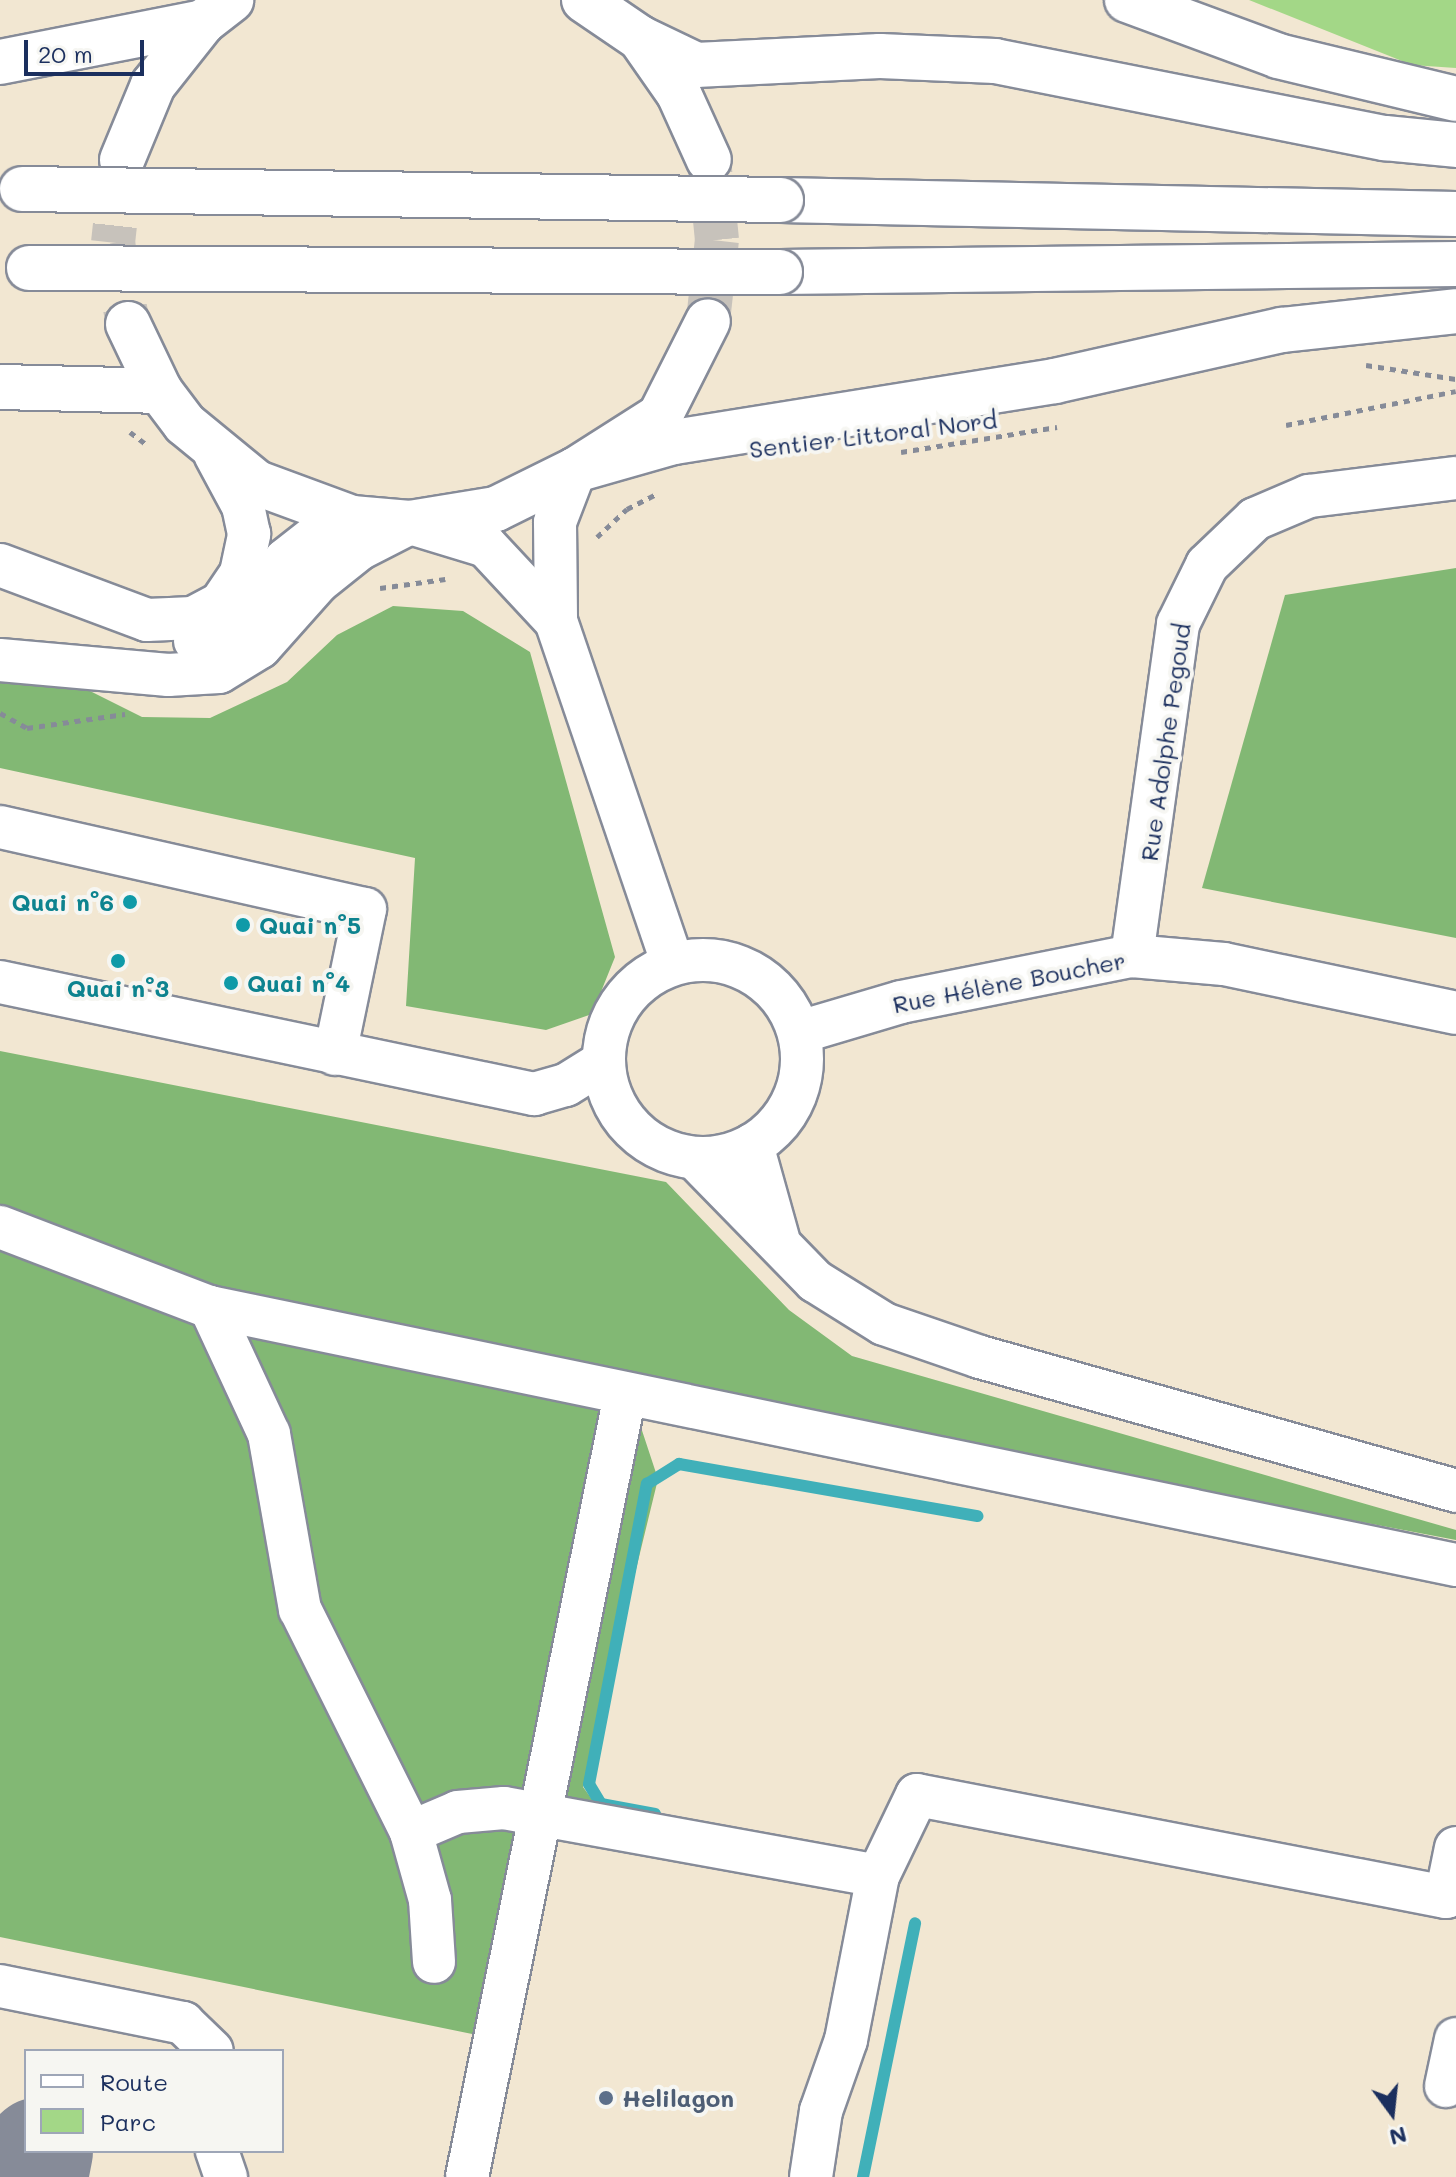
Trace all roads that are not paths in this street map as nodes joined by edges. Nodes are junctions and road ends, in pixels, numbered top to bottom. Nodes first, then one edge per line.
1 (584, 0) edge
2 (1127, 0) edge
3 (217, 11) edge
4 (640, 38) junction
5 (0, 62) edge
6 (1456, 99) edge
7 (1456, 145) edge
8 (122, 160) tunnel mouth
9 (709, 160) tunnel mouth
10 (11, 189) edge
11 (1456, 214) edge
12 (1456, 264) edge
13 (14, 268) edge
14 (1456, 311) edge
15 (708, 321) tunnel mouth
16 (128, 324) tunnel mouth
17 (0, 387) edge
18 (160, 391) junction
19 (215, 454) junction
20 (575, 470) junction
21 (1456, 478) edge
22 (352, 518) junction
23 (410, 523) junction
24 (0, 565) edge
25 (41, 584) junction
26 (556, 621) junction
27 (0, 660) edge
28 (0, 827) edge
29 (1132, 956) junction
30 (673, 964) junction
31 (0, 982) edge
32 (1456, 1013) edge
33 (800, 1032) junction
34 (335, 1054) junction
35 (603, 1062) junction
36 (752, 1145) junction
37 (695, 1158) junction
38 (0, 1227) edge
39 (779, 1240) junction
40 (210, 1307) junction
41 (625, 1395) junction
42 (1456, 1491) edge
43 (1456, 1565) edge
44 (541, 1812) junction
45 (411, 1832) junction
46 (1456, 1848) edge
47 (878, 1876) junction
48 (434, 1962) dead end
49 (0, 1986) edge
50 (1456, 2039) edge
51 (210, 2049) edge
52 (1446, 2086) dead end
53 (218, 2153) edge
54 (226, 2177) edge
55 (467, 2177) edge
56 (811, 2177) edge

1 - 4 main road
2 - 6 main road
3 - 5 main road
3 - 8 main road
4 - 7 main road
4 - 9 main road
10 - 11 main road, bridge
12 - 13 main road, bridge
14 - 20 main road
15 - 20 main road
16 - 18 main road
17 - 18 main road
18 - 19 main road
19 - 22 main road
19 - 25 street
20 - 23 main road
20 - 26 street
21 - 29 street, Rue Adolphe Pegoud
22 - 23 main road
22 - 25 street
23 - 26 street
23 - 27 street
24 - 25 street
26 - 30 street
28 - 34 street
29 - 32 street, Rue Hélène Boucher
29 - 33 street, Rue Hélène Boucher
30 - 33 street
30 - 35 street
31 - 34 street
33 - 36 street
34 - 35 street
35 - 37 street
36 - 37 street
36 - 39 street
37 - 39 street
38 - 40 street
39 - 42 street
40 - 41 street
40 - 45 street
41 - 43 street
41 - 44 street
44 - 45 street
44 - 47 street
44 - 55 street
45 - 48 street
46 - 47 street
47 - 56 street
49 - 51 street
50 - 52 street
53 - 54 street

